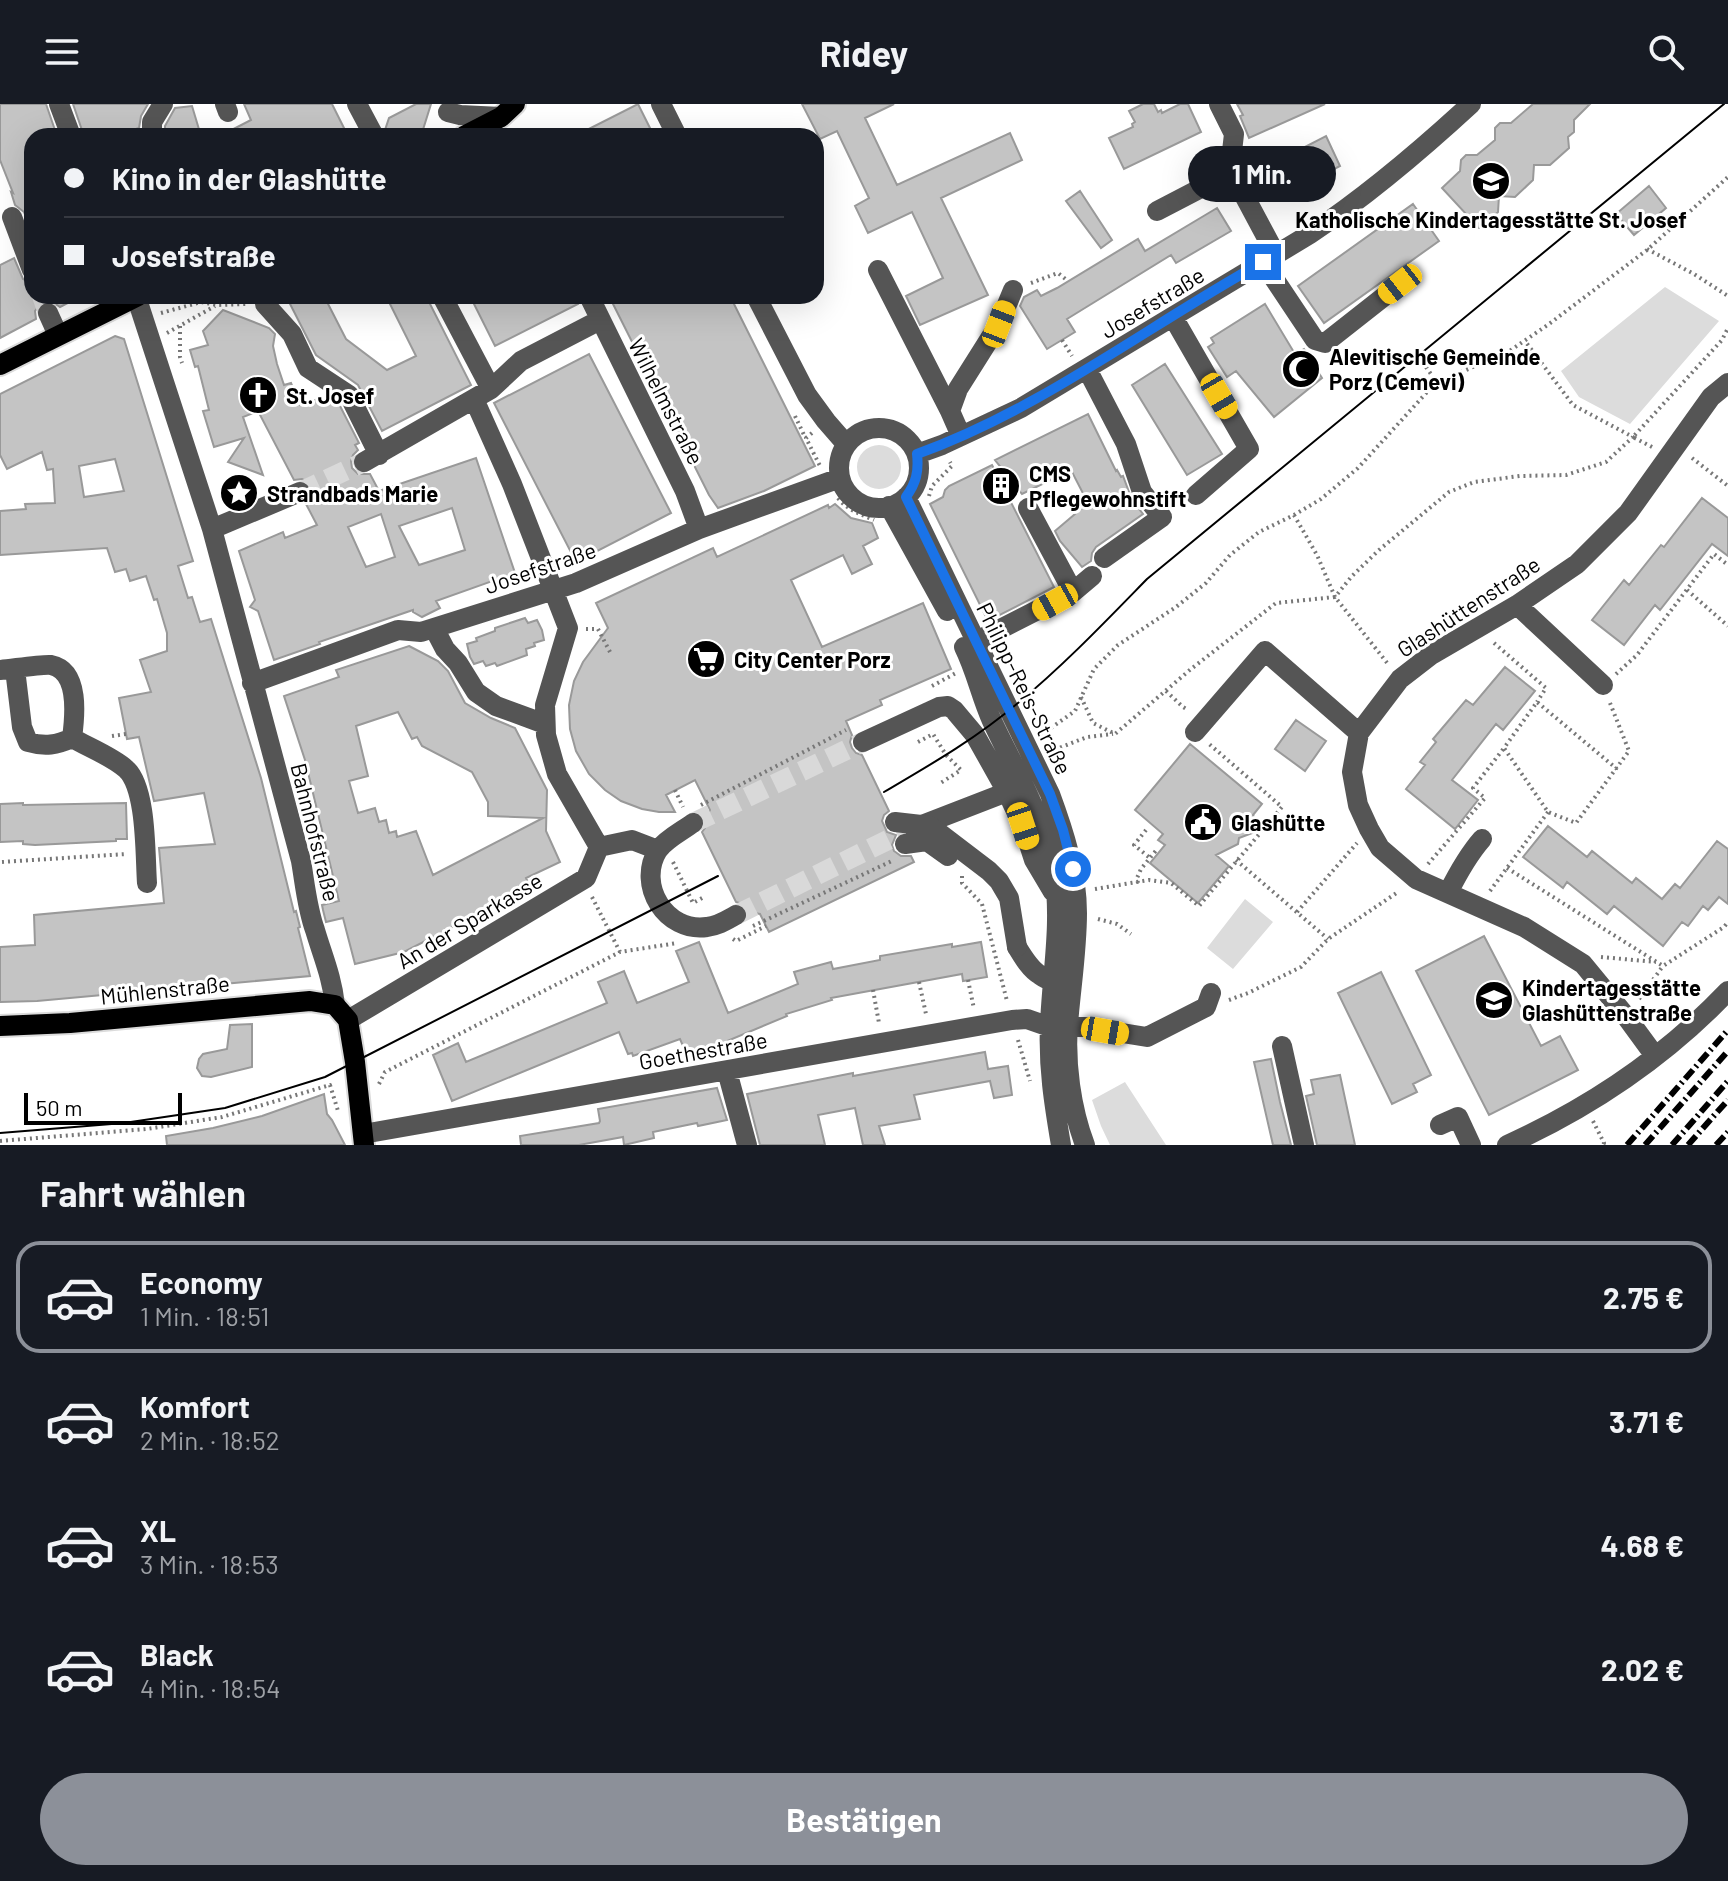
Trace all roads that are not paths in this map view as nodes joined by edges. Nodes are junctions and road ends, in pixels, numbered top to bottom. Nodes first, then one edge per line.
1 (59, 104) edge
2 (163, 104) edge
3 (661, 104) edge
4 (673, 104) edge
5 (1219, 104) edge
6 (1471, 104) edge
7 (508, 110) edge
8 (448, 112) dead end
9 (68, 128) edge
10 (152, 128) edge
11 (478, 128) edge
12 (494, 128) edge
13 (673, 128) edge
14 (675, 128) edge
15 (1232, 172) junction
16 (1157, 211) dead end
17 (12, 217) dead end
18 (24, 249) edge
19 (1269, 259) junction
20 (878, 270) dead end
21 (1400, 284) dead end
22 (1013, 290) road end
23 (121, 304) edge
24 (139, 304) edge
25 (265, 304) road end
26 (445, 304) edge
27 (593, 304) edge
28 (760, 304) edge
29 (48, 313) tunnel mouth
30 (1173, 317) junction
31 (600, 320) junction
32 (58, 335) junction
33 (1080, 363) junction
34 (0, 365) edge
35 (1728, 383) edge
36 (482, 394) junction
37 (950, 411) junction
38 (961, 436) junction
39 (846, 444) junction
40 (917, 454) junction
41 (834, 481) junction
42 (300, 492) tunnel mouth
43 (1196, 495) dead end
44 (890, 508) junction
45 (1028, 508) dead end
46 (212, 529) junction
47 (699, 529) junction
48 (1104, 558) dead end
49 (1092, 576) dead end
50 (554, 590) junction
51 (1073, 592) junction
52 (1517, 605) junction
53 (434, 628) junction
54 (975, 642) junction
55 (7, 670) edge
56 (252, 683) junction
57 (1603, 685) road end
58 (545, 724) junction
59 (1200, 725) road end
60 (1359, 733) junction
61 (855, 736) tunnel mouth
62 (72, 738) junction
63 (1007, 792) junction
64 (1028, 797) junction
65 (693, 814) tunnel mouth
66 (1063, 830) junction
67 (1482, 839) dead end
68 (599, 847) junction
69 (658, 850) junction
70 (147, 883) dead end
71 (1448, 893) junction
72 (1057, 899) junction
73 (736, 915) tunnel mouth
74 (1053, 980) junction
75 (1728, 991) edge
76 (1070, 998) junction
77 (1209, 1000) road end
78 (342, 1012) junction
79 (0, 1026) edge
80 (1059, 1027) junction
81 (1282, 1046) dead end
82 (1655, 1056) junction
83 (727, 1071) junction
84 (1440, 1125) dead end
85 (363, 1140) edge
86 (747, 1145) edge
87 (1061, 1145) edge
88 (1085, 1145) edge
89 (1304, 1145) edge
90 (1471, 1145) edge
91 (1507, 1145) edge

1 - 9 street
2 - 10 street
3 - 13 street
4 - 14 street
5 - 15 street
6 - 19 street, Josefstraße
7 - 8 street
7 - 11 main road
7 - 12 street
15 - 16 street
15 - 19 street
17 - 18 street
19 - 21 street
19 - 30 street, Josefstraße
20 - 37 street
22 - 37 street
23 - 32 main road
24 - 46 street, Bahnhofstraße
25 - 36 street
26 - 36 street
27 - 31 street, Wilhelmstraße
28 - 39 street
29 - 32 street
30 - 33 street, Josefstraße
30 - 43 street
31 - 36 street
31 - 47 street, Wilhelmstraße
32 - 34 main road
33 - 38 street, Josefstraße
33 - 48 street
35 - 52 street, Glashüttenstraße
36 - 50 street
37 - 38 street
38 - 40 street, Josefstraße
39 - 40 street
39 - 41 street
40 - 44 street
41 - 44 street
41 - 47 street, Josefstraße
42 - 46 street
44 - 54 street, Philipp-Reis-Straße
44 - 64 street, Philipp-Reis-Straße
45 - 51 street
46 - 56 street, Bahnhofstraße
47 - 50 street, Josefstraße
49 - 51 street
50 - 53 street, Josefstraße
50 - 58 street
51 - 54 street
52 - 57 street
52 - 60 street, Glashüttenstraße
53 - 56 street, Josefstraße
53 - 58 street
54 - 66 street, Philipp-Reis-Straße
55 - 62 street
55 - 62 street
56 - 78 street, Bahnhofstraße
58 - 68 street
59 - 60 street
60 - 71 street, Glashüttenstraße
61 - 63 street
62 - 70 street
63 - 64 street
63 - 72 street
63 - 74 street, bridge
64 - 66 street
64 - 72 street, Philipp-Reis-Straße
65 - 69 street
66 - 76 street, Philipp-Reis-Straße
67 - 71 street
68 - 69 street
68 - 78 street, An der Sparkasse
69 - 73 street
71 - 82 street, Glashüttenstraße
72 - 74 street, Philipp-Reis-Straße
74 - 76 street
74 - 80 street, Philipp-Reis-Straße
75 - 82 street
76 - 80 street, Philipp-Reis-Straße
77 - 80 street, Goethestraße
78 - 79 main road, Mühlenstraße
78 - 85 main road, Bahnhofstraße
80 - 83 street, Goethestraße
80 - 87 street, Philipp-Reis-Straße
80 - 88 street, Philipp-Reis-Straße
81 - 89 street
82 - 91 street
83 - 85 street, Goethestraße
83 - 86 street
84 - 90 street

